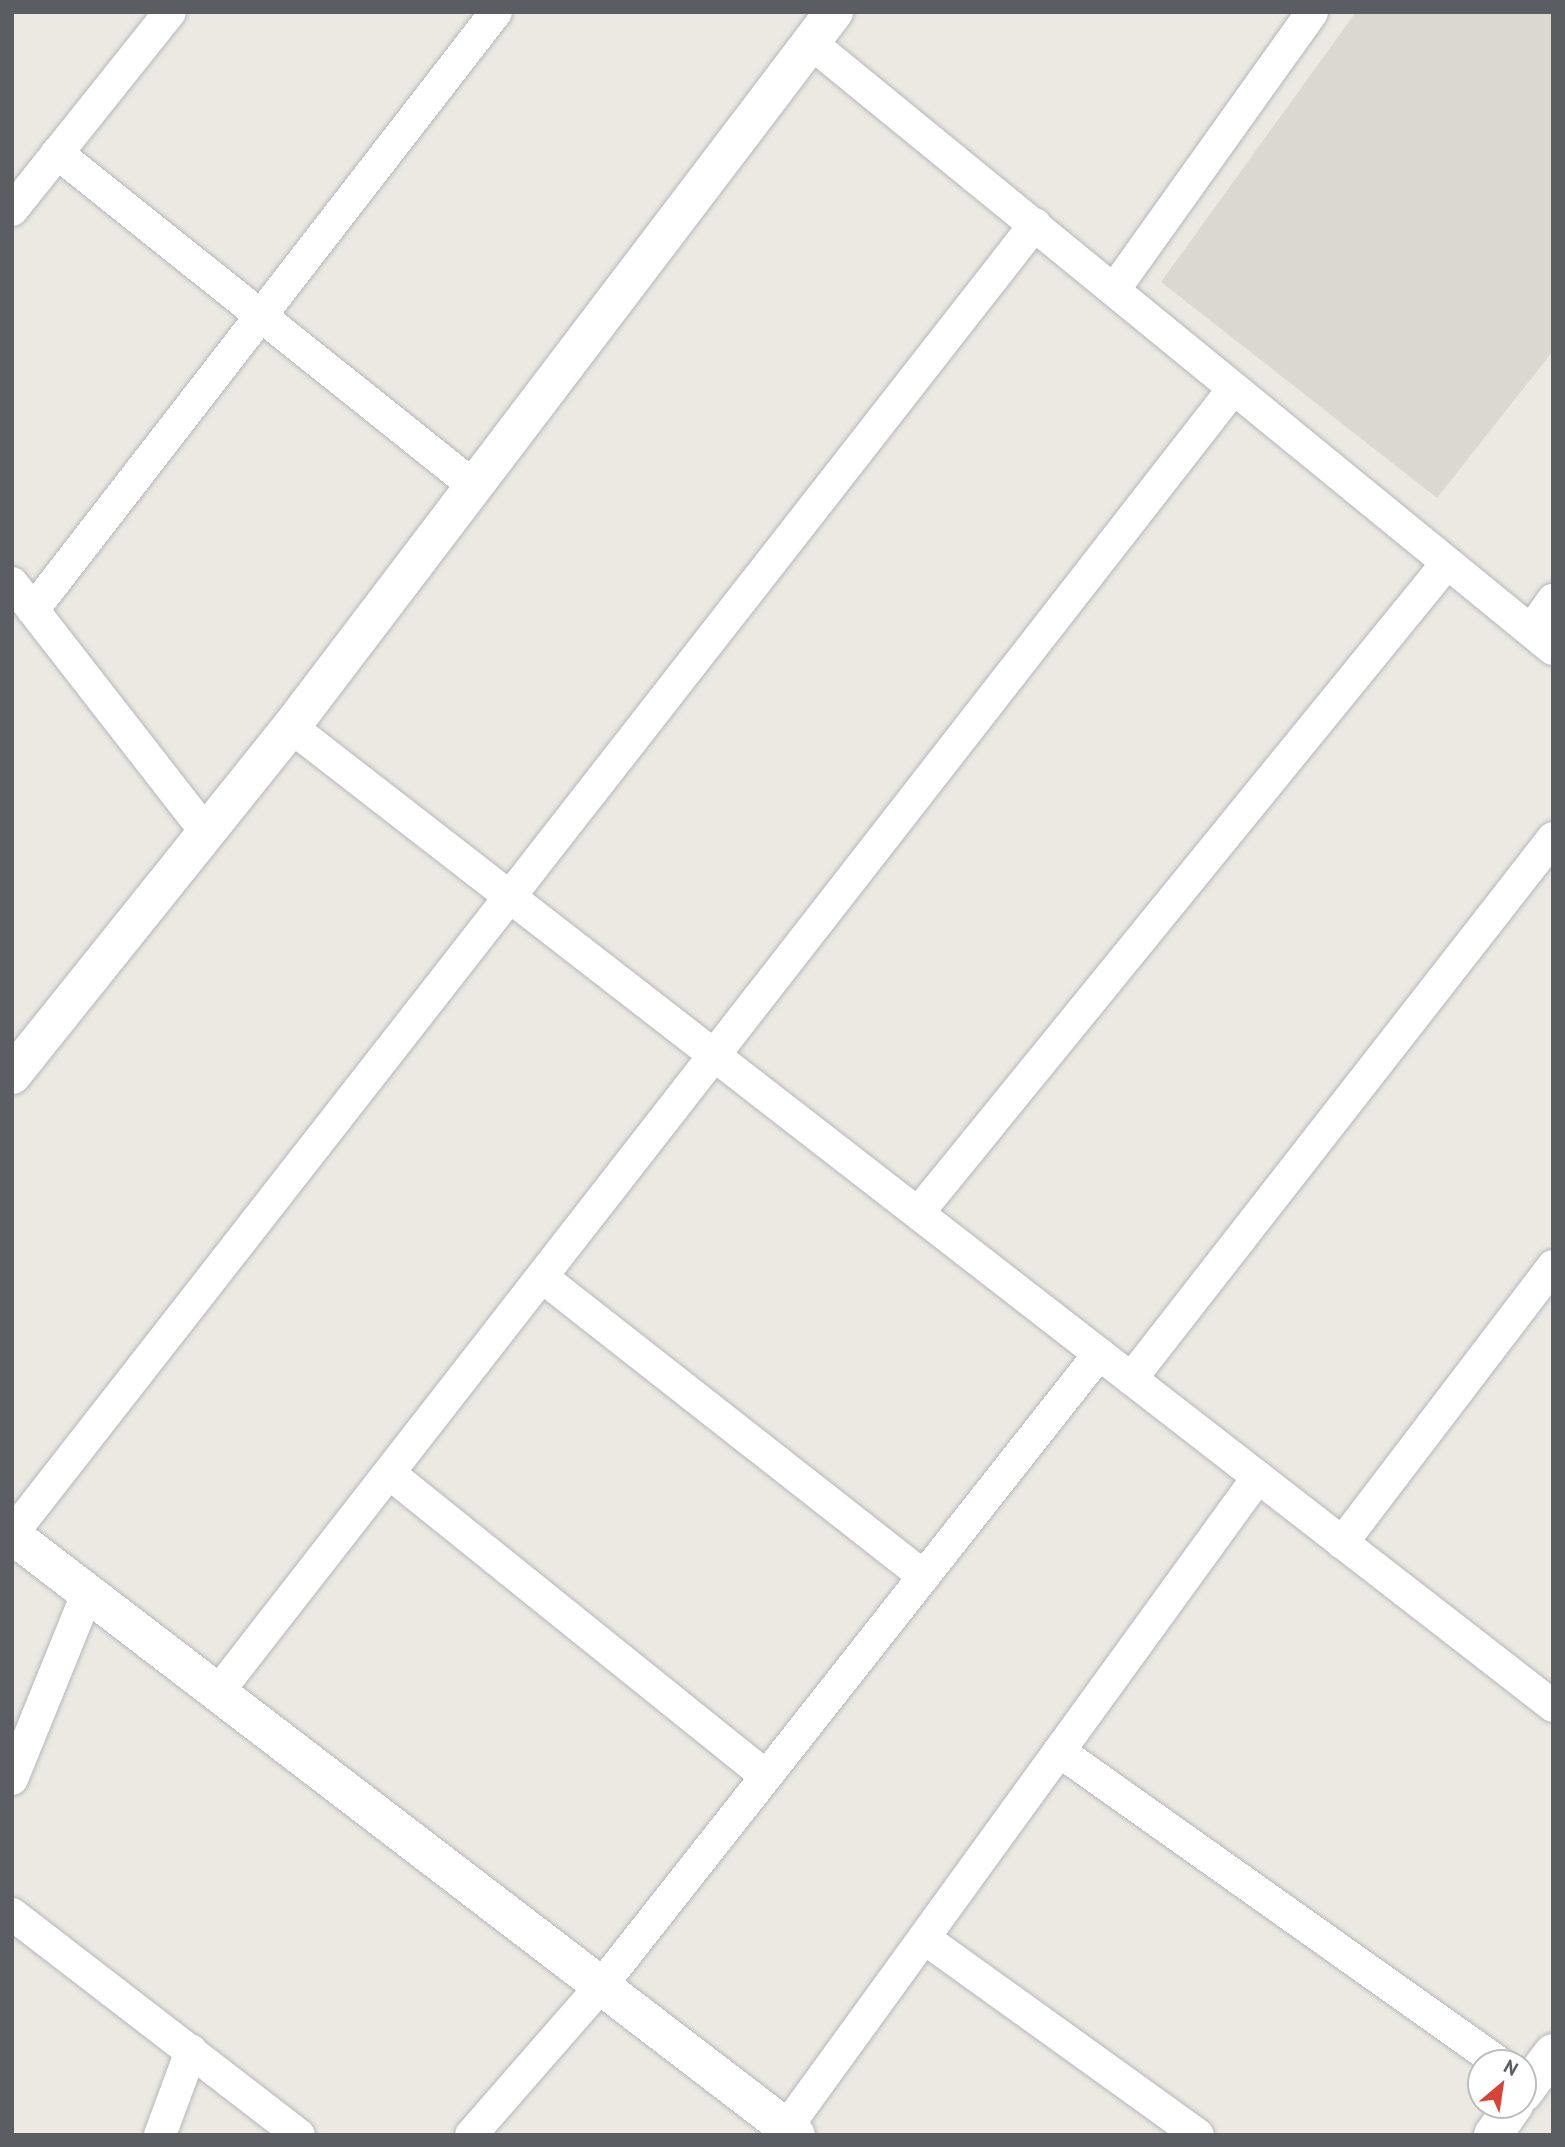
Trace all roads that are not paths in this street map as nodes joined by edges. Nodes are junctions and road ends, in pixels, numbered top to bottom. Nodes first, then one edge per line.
1 (170, 12) edge
2 (496, 12) edge
3 (834, 12) edge
4 (1312, 12) edge
5 (811, 43) junction
6 (57, 153) junction
7 (12, 210) edge
8 (1035, 224) junction
9 (1114, 290) junction
10 (260, 317) junction
11 (1234, 388) junction
12 (474, 486) junction
13 (1447, 563) junction
14 (12, 583) edge
15 (1553, 600) edge
16 (33, 610) junction
17 (1542, 640) edge
18 (291, 727) junction
19 (206, 832) junction
20 (1553, 838) edge
21 (510, 897) junction
22 (715, 1055) junction
23 (16, 1061) edge
24 (918, 1213) junction
25 (542, 1277) junction
26 (1547, 1285) edge
27 (1099, 1354) junction
28 (1131, 1379) junction
29 (389, 1473) junction
30 (1258, 1477) junction
31 (12, 1534) edge
32 (1342, 1543) junction
33 (924, 1576) junction
34 (88, 1592) junction
35 (218, 1692) junction
36 (1553, 1706) edge
37 (1059, 1751) junction
38 (766, 1776) junction
39 (12, 1779) edge
40 (12, 1914) edge
41 (924, 1938) junction
42 (601, 1986) junction
43 (1479, 2049) edge
44 (191, 2052) junction
45 (1553, 2053) edge
46 (1537, 2073) edge
47 (1504, 2119) edge
48 (791, 2131) edge
49 (160, 2135) edge
50 (299, 2135) edge
51 (471, 2135) edge
52 (1198, 2135) edge
53 (1493, 2135) edge

1 - 6 street
2 - 10 street
3 - 5 street
4 - 9 street
5 - 8 street
5 - 12 street
6 - 7 street
6 - 10 street
8 - 9 street
8 - 21 street
9 - 11 street
10 - 12 street
10 - 16 street
11 - 13 street
11 - 22 street
12 - 18 street
13 - 17 street
13 - 24 street
14 - 16 street
15 - 17 street
16 - 19 street
18 - 19 street
18 - 21 street
19 - 23 street
20 - 28 street
21 - 22 street
21 - 31 street
22 - 24 street
22 - 25 street
24 - 27 street
25 - 29 street
25 - 33 street
26 - 32 street
27 - 28 street
27 - 33 street
28 - 30 street
29 - 35 street
29 - 38 street
30 - 32 street
30 - 37 street
31 - 34 street
32 - 36 street
33 - 38 street
34 - 35 street
34 - 39 street
35 - 42 street
37 - 41 street
37 - 43 street
38 - 42 street
40 - 44 street
41 - 48 street
41 - 52 street
42 - 48 street
42 - 51 street
44 - 49 street
44 - 50 street
45 - 46 street
47 - 53 street

